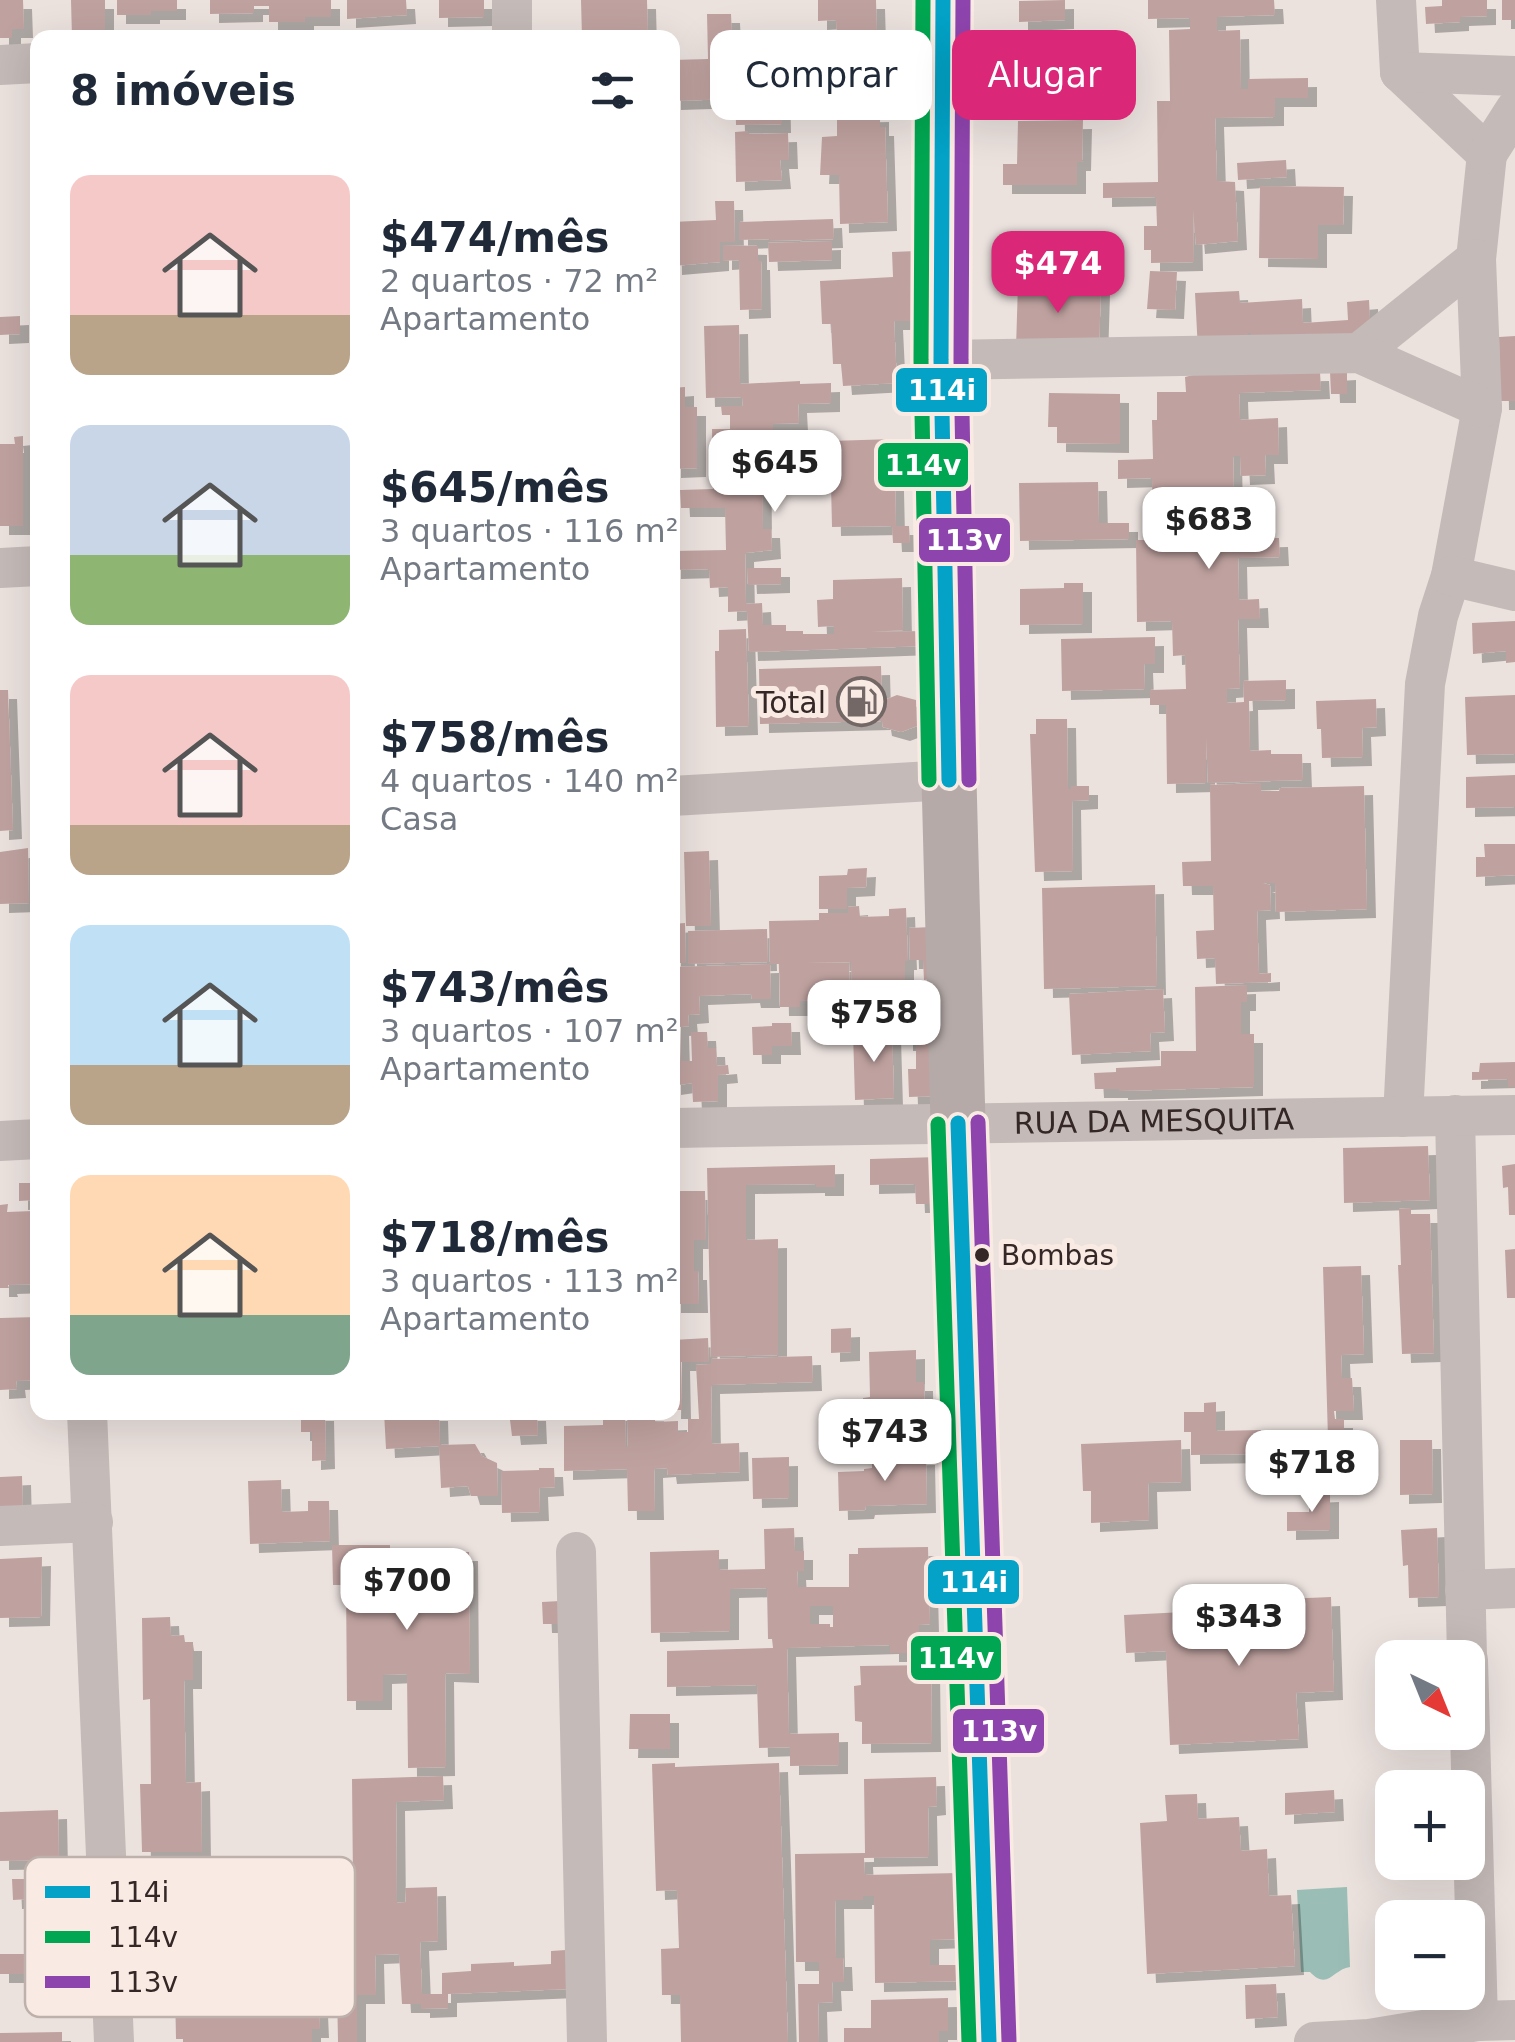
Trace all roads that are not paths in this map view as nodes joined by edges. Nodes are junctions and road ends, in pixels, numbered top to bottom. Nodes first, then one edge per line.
1 (512, 0) edge
2 (943, 0) edge
3 (1396, 0) edge
4 (512, 30) edge
5 (30, 63) edge
6 (0, 65) edge
7 (1400, 72) junction
8 (1515, 76) edge
9 (1515, 110) edge
10 (1487, 154) junction
11 (1476, 259) junction
12 (1359, 353) junction
13 (941, 360) junction
14 (1482, 408) junction
15 (30, 566) edge
16 (0, 568) edge
17 (1452, 576) junction
18 (1515, 592) edge
19 (949, 780) junction
20 (680, 796) edge
21 (1515, 1114) edge
22 (1454, 1115) junction
23 (1403, 1118) junction
24 (958, 1123) junction
25 (680, 1128) edge
26 (30, 1139) edge
27 (0, 1141) edge
28 (87, 1420) edge
29 (93, 1522) junction
30 (0, 1526) edge
31 (576, 1552) dead end
32 (1515, 1588) edge
33 (1466, 1590) junction
34 (1467, 1640) edge
35 (1475, 1750) edge
36 (107, 1857) edge
37 (113, 2017) edge
38 (1497, 2021) edge
39 (114, 2042) edge
40 (588, 2042) edge
41 (988, 2042) edge
42 (1314, 2042) edge

1 - 4 street
2 - 13 street
3 - 7 street
5 - 6 street
7 - 8 street
7 - 10 street
9 - 10 street
10 - 11 street
11 - 12 street
11 - 14 street
12 - 13 street
12 - 14 street
13 - 19 street
14 - 17 street
15 - 16 street
17 - 18 street
17 - 23 street
19 - 20 street
19 - 24 street
21 - 22 street, RUA DA MESQUITA
22 - 23 street, RUA DA MESQUITA
22 - 33 street
23 - 24 street, RUA DA MESQUITA
24 - 25 street, RUA DA MESQUITA
24 - 41 street
26 - 27 street
28 - 29 street
29 - 30 street
29 - 36 street
31 - 40 street
32 - 33 street
33 - 34 street
35 - 38 street
37 - 39 street
38 - 42 street

